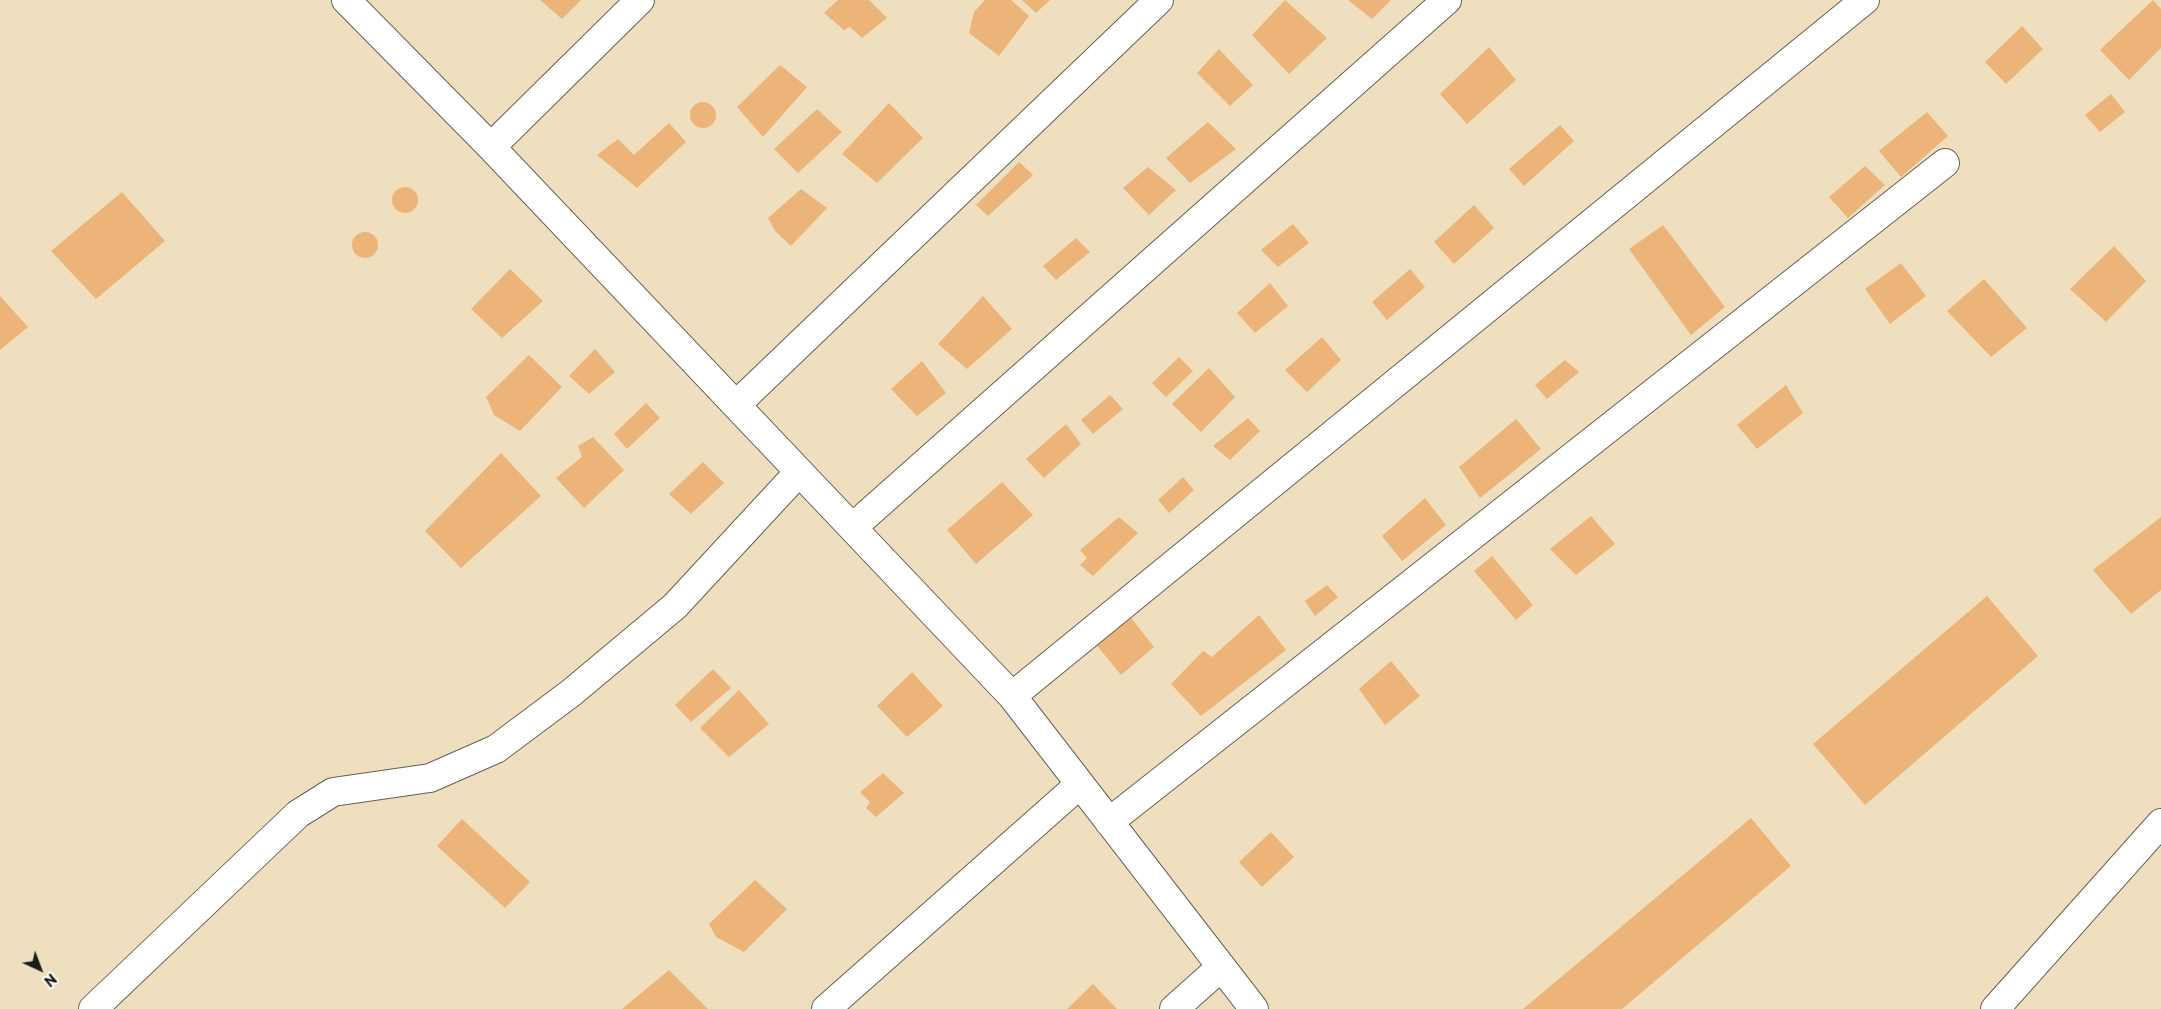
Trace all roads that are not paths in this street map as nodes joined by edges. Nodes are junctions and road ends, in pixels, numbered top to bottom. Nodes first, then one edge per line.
1 (346, 0) edge
2 (640, 0) edge
3 (1159, 0) edge
4 (1447, 0) edge
5 (1865, 0) edge
6 (491, 147) junction
7 (1944, 163) dead end
8 (736, 405) junction
9 (799, 472) junction
10 (853, 527) junction
11 (1012, 696) junction
12 (1079, 785) junction
13 (1109, 822) junction
14 (2161, 823) edge
15 (1221, 967) junction
16 (92, 1009) edge
17 (826, 1009) edge
18 (1174, 1009) edge
19 (1254, 1009) edge
20 (1995, 1009) edge

1 - 6 street
2 - 6 street
3 - 8 street
4 - 10 street
5 - 11 street
6 - 8 street
7 - 13 street
8 - 9 street
9 - 10 street
9 - 16 street
10 - 11 street
11 - 12 street
12 - 13 street
12 - 17 street
13 - 15 street
14 - 20 street
15 - 18 street
15 - 19 street

